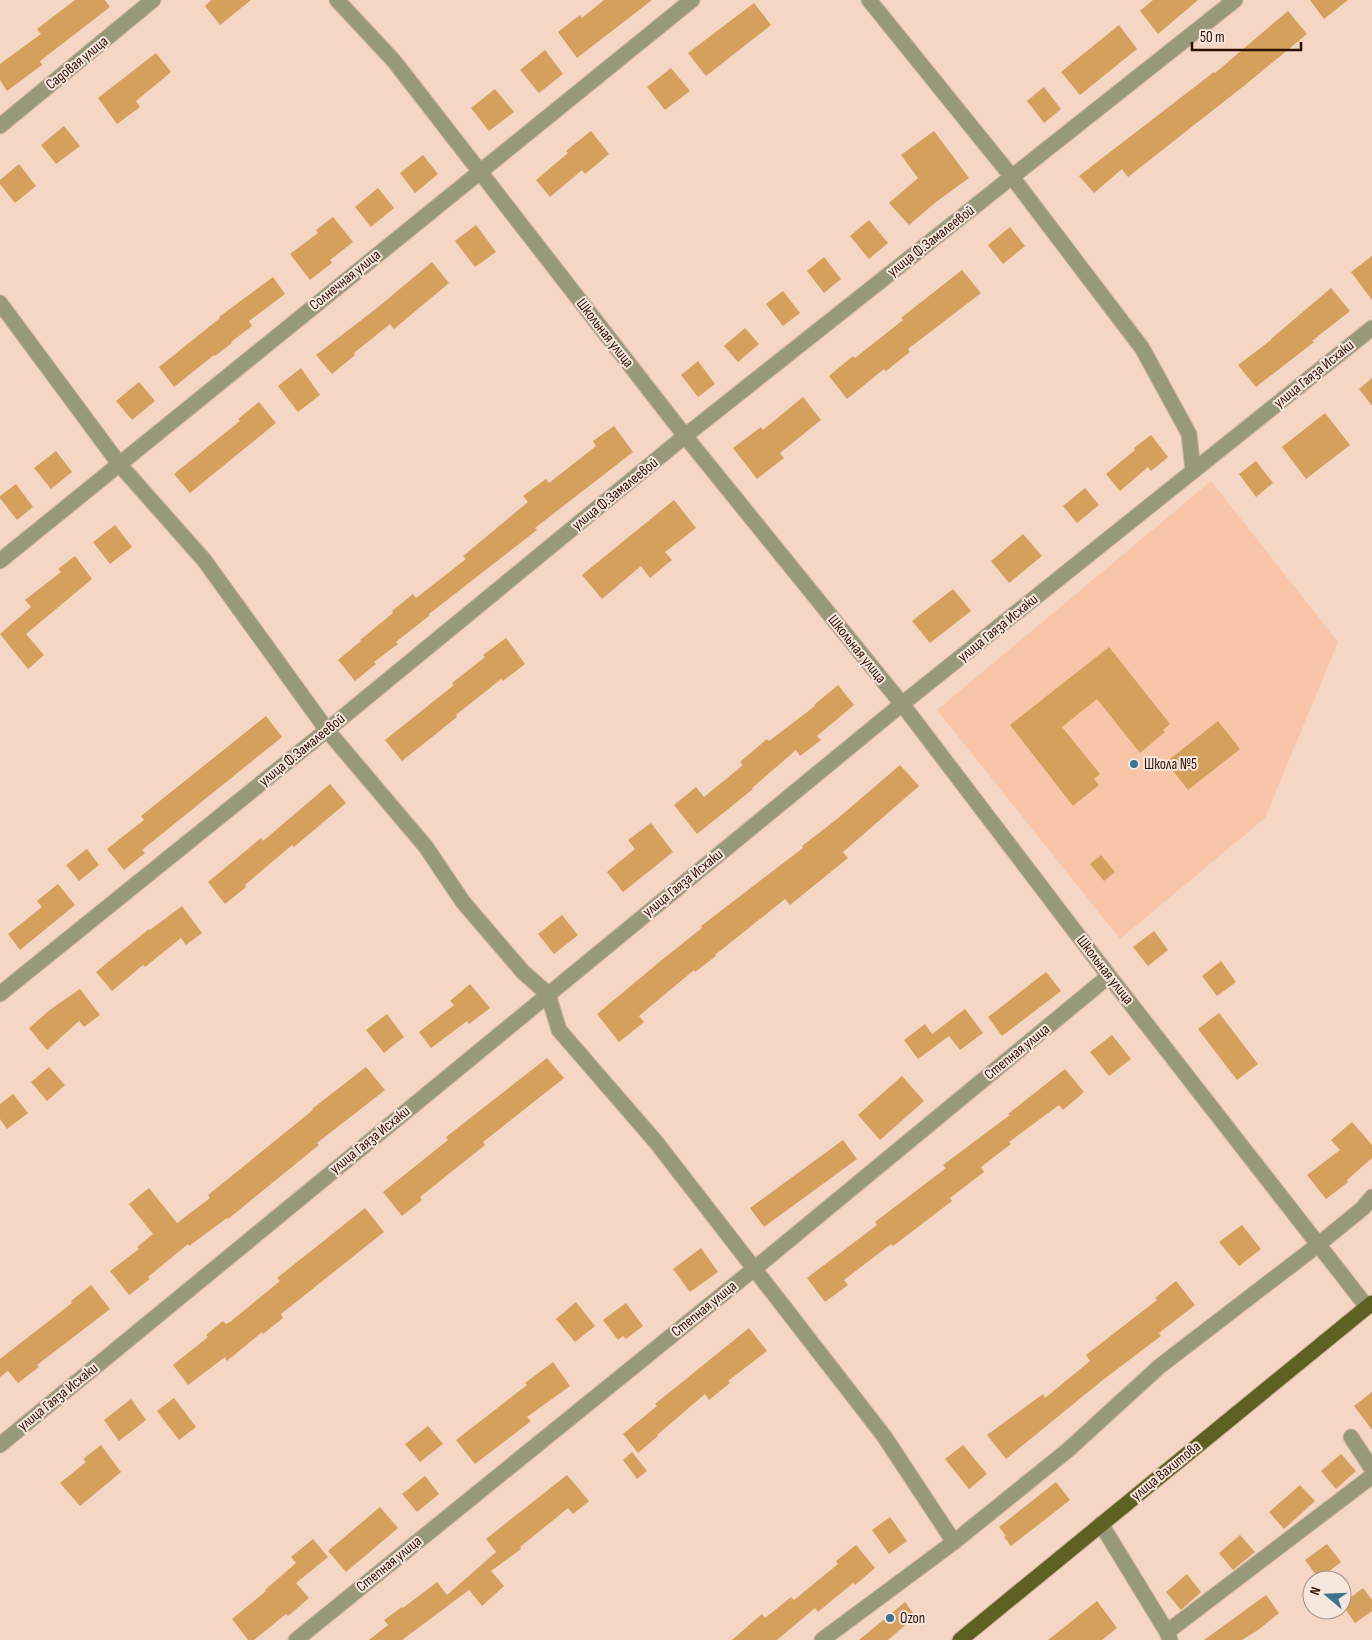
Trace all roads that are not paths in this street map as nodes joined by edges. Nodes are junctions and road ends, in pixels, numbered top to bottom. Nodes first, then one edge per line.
1 (153, 0) edge
2 (337, 0) edge
3 (692, 0) edge
4 (869, 0) edge
5 (1235, 0) edge
6 (0, 126) edge
7 (479, 172) junction
8 (1012, 177) junction
9 (0, 303) edge
10 (1372, 328) edge
11 (685, 436) junction
12 (120, 465) junction
13 (1193, 471) junction
14 (0, 561) edge
15 (902, 704) junction
16 (327, 730) junction
17 (1109, 976) junction
18 (0, 994) edge
19 (548, 994) junction
20 (1372, 1197) edge
21 (1319, 1244) junction
22 (754, 1268) junction
23 (1370, 1305) edge
24 (1351, 1437) dead end
25 (0, 1445) edge
26 (1372, 1468) edge
27 (1372, 1476) edge
28 (1101, 1524) junction
29 (954, 1542) junction
30 (1168, 1636) edge
31 (296, 1640) edge
32 (822, 1640) edge
33 (960, 1640) edge

1 - 6 street, Садовая улица
2 - 7 street, Школьная улица
3 - 7 street, Солнечная улица
4 - 8 street
5 - 8 street, улица Ф.Замалеевой
7 - 11 street, Школьная улица
7 - 12 street, Солнечная улица
8 - 11 street, улица Ф.Замалеевой
8 - 13 street
9 - 12 street
10 - 13 street, улица Гаяза Исхаки
11 - 15 street, Школьная улица
11 - 16 street, улица Ф.Замалеевой
12 - 14 street, Солнечная улица
12 - 16 street
13 - 15 street, улица Гаяза Исхаки
15 - 17 street, Школьная улица
15 - 19 street, улица Гаяза Исхаки
16 - 18 street, улица Ф.Замалеевой
16 - 19 street
17 - 21 street, Школьная улица
17 - 22 street, Степная улица
19 - 22 street
19 - 25 street, улица Гаяза Исхаки
20 - 21 street
21 - 23 street, Школьная улица
21 - 29 street
22 - 29 street
22 - 31 street, Степная улица
23 - 28 main road, улица Вахитова
24 - 26 street
27 - 30 street
28 - 30 street
28 - 33 main road, улица Вахитова
29 - 32 street

